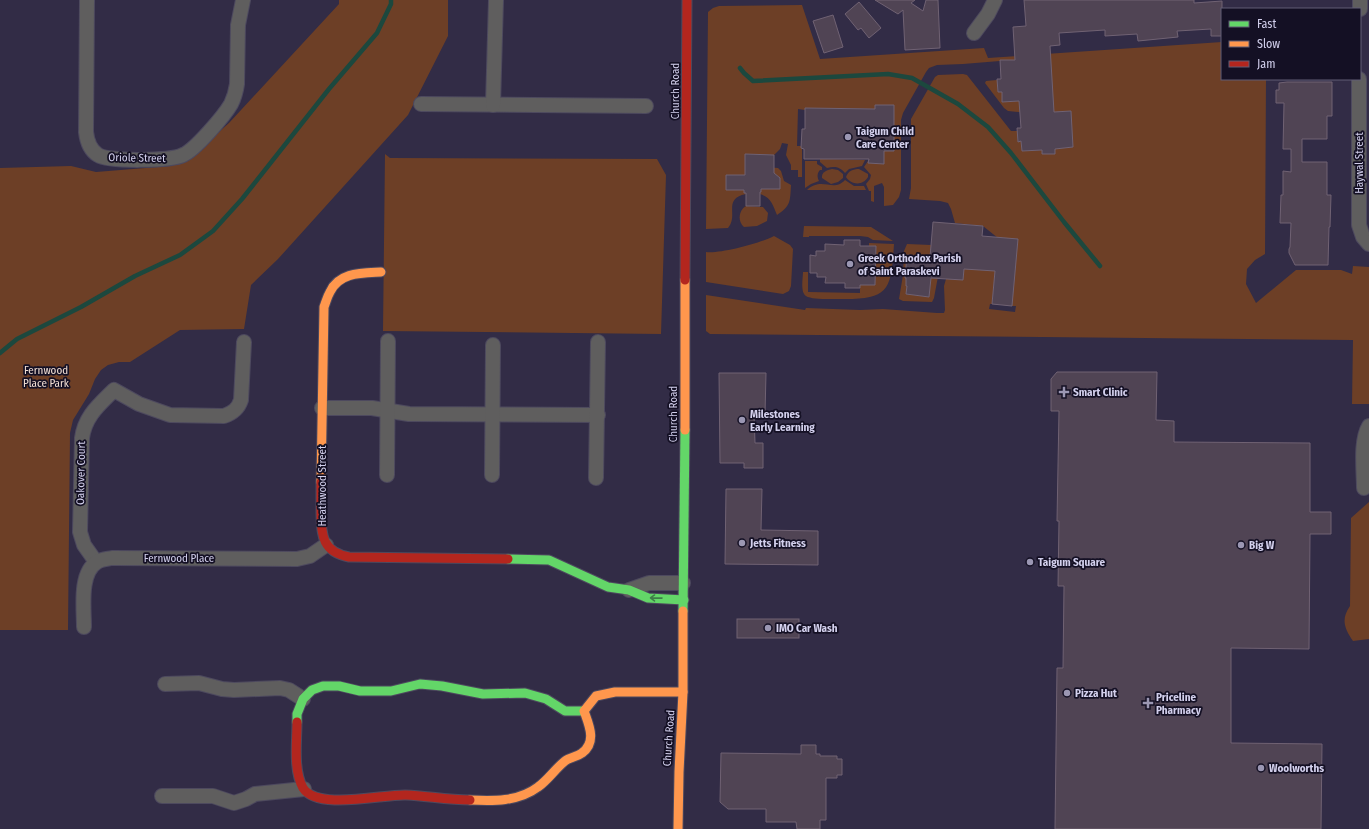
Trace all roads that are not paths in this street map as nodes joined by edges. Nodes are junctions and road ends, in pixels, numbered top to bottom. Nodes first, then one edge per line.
1 (86, 0) edge
2 (243, 0) edge
3 (496, 0) edge
4 (688, 0) edge
5 (996, 0) edge
6 (974, 33) dead end
7 (1359, 80) edge
8 (421, 104) dead end
9 (494, 105) junction
10 (646, 106) dead end
11 (1369, 244) edge
12 (381, 272) dead end
13 (388, 341) dead end
14 (244, 342) dead end
15 (598, 342) dead end
16 (493, 345) dead end
17 (322, 408) junction
18 (387, 411) junction
19 (492, 415) junction
20 (598, 415) junction
21 (1369, 426) edge
22 (387, 475) dead end
23 (492, 475) dead end
24 (596, 478) dead end
25 (1364, 488) dead end
26 (326, 545) junction
27 (96, 562) junction
28 (683, 583) junction
29 (629, 590) junction
30 (684, 600) junction
31 (84, 627) dead end
32 (165, 684) dead end
33 (683, 692) junction
34 (303, 699) junction
35 (584, 711) junction
36 (304, 789) junction
37 (162, 796) dead end
38 (678, 829) edge

1 - 2 street, Oriole Street
3 - 9 street
4 - 28 street, Church Road
5 - 6 street
7 - 11 street, Haywal Street
8 - 9 street
9 - 10 street
12 - 17 street, Heathwood Street
13 - 18 street
14 - 27 street, Oakover Court
15 - 20 street
16 - 19 street
17 - 18 street
17 - 26 street, Heathwood Street
18 - 19 street
18 - 22 street
19 - 20 street
19 - 23 street
20 - 24 street
21 - 25 street
26 - 27 street, Fernwood Place
26 - 29 street
27 - 31 street
28 - 29 street
28 - 30 street, Church Road
30 -> 29 street
30 - 33 street, Church Road
32 - 34 street
33 - 35 street
33 - 38 street, Church Road
34 - 35 street
34 - 36 street
35 - 36 street
36 - 37 street

